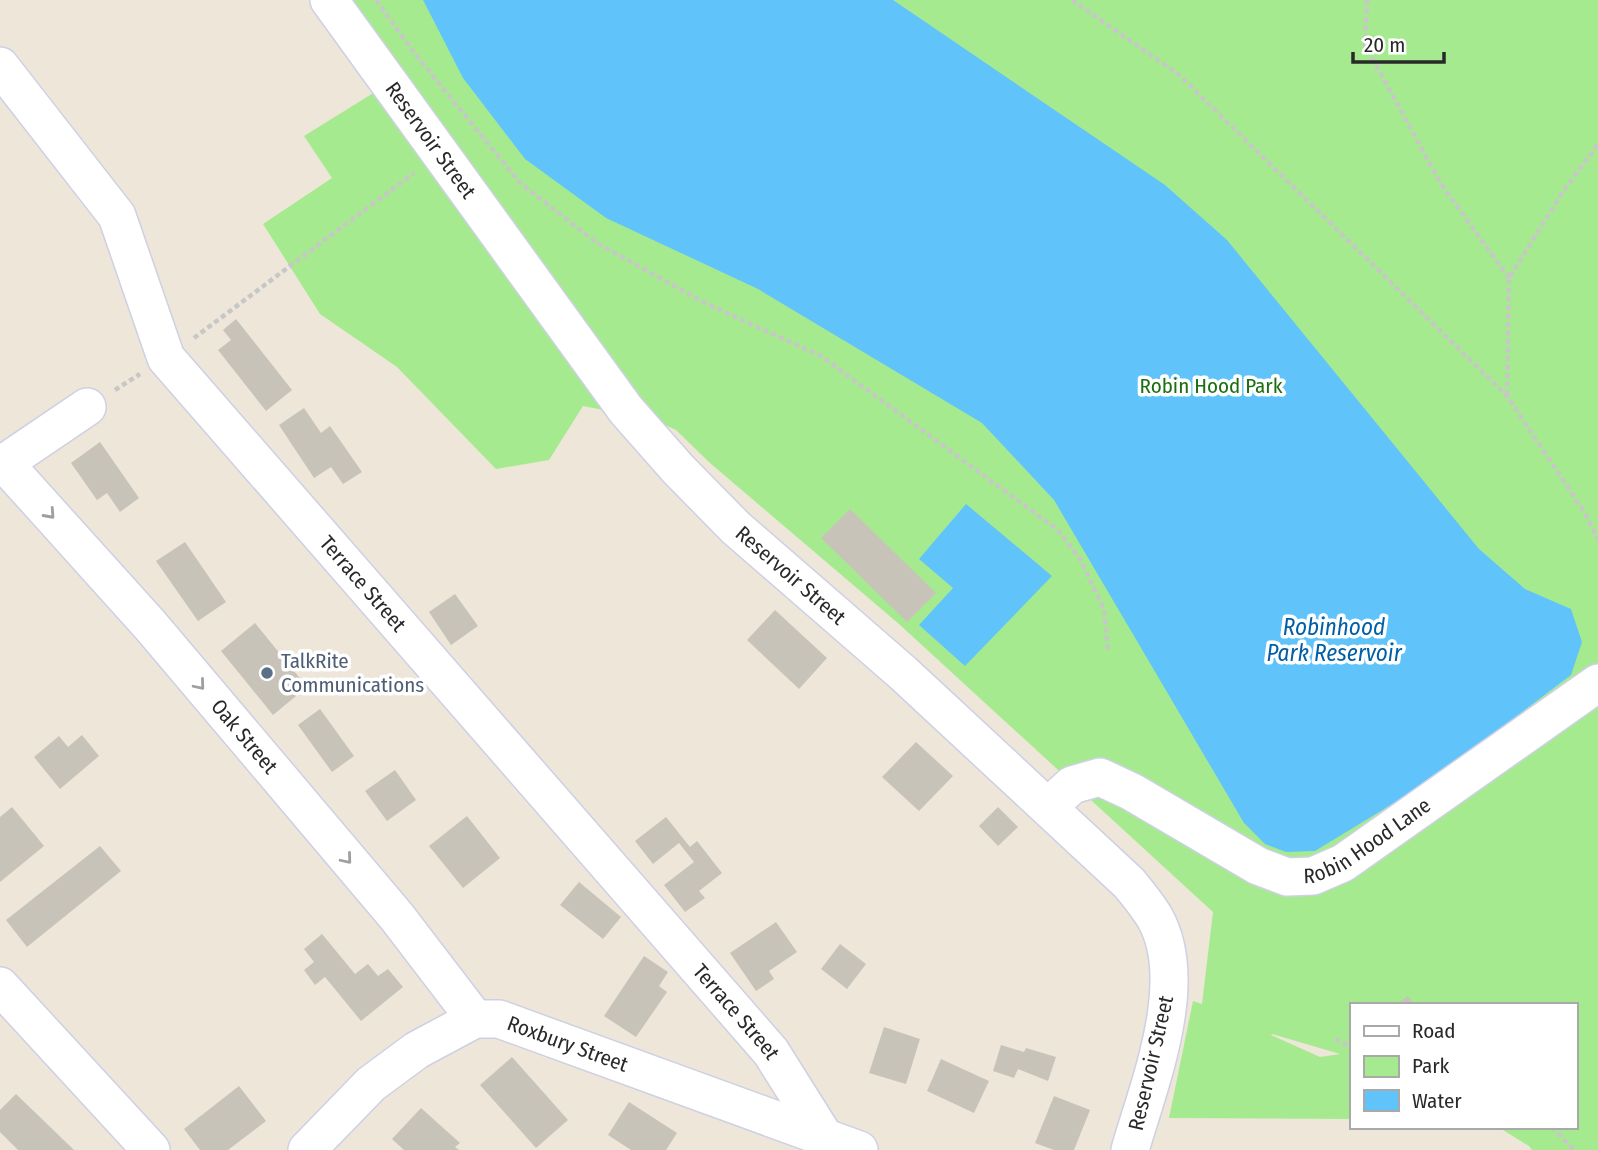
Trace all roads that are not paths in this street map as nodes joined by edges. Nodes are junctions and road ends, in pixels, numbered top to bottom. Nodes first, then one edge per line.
1 (329, 0) edge
2 (0, 66) edge
3 (87, 407) road end
4 (2, 465) edge
5 (1598, 683) edge
6 (1048, 807) junction
7 (0, 986) edge
8 (475, 1020) junction
9 (842, 1144) edge
10 (151, 1150) edge
11 (307, 1150) edge
12 (1130, 1150) edge

1 - 6 street, Reservoir Street
2 - 9 street, Terrace Street
3 - 4 street
4 -> 8 street, Oak Street
5 - 6 street, Robin Hood Lane
6 - 12 street, Reservoir Street
7 - 10 street
8 - 9 street, Roxbury Street
8 - 11 street

